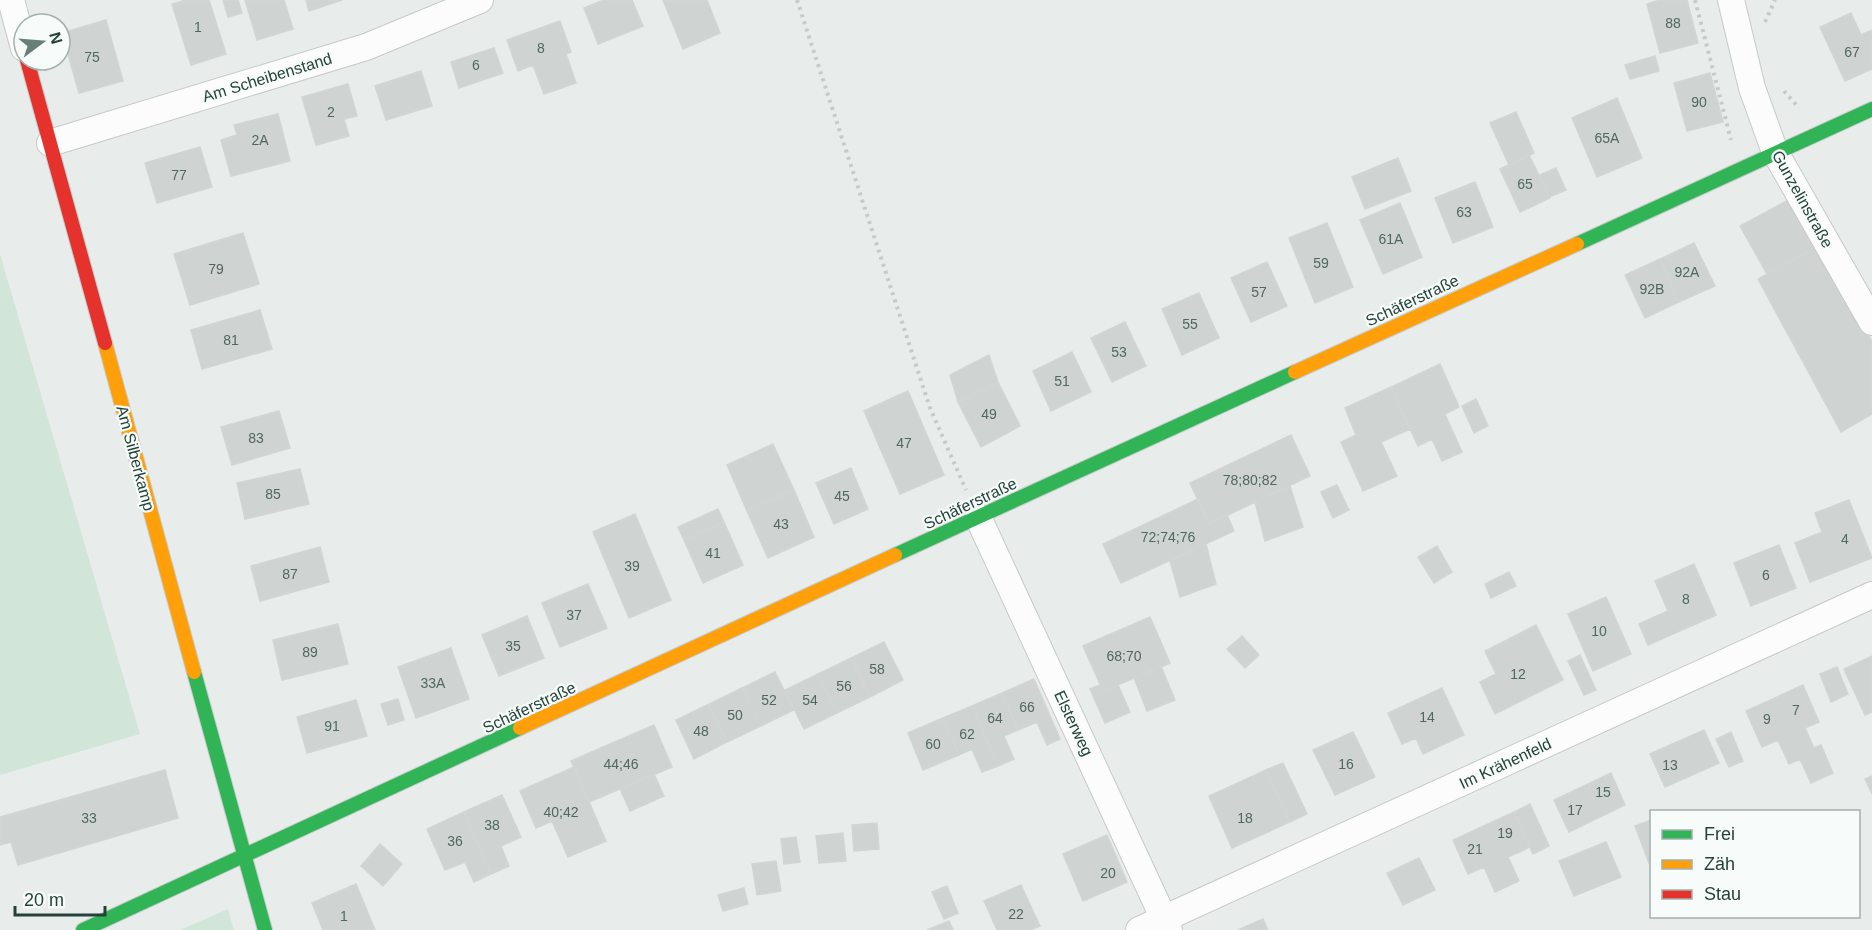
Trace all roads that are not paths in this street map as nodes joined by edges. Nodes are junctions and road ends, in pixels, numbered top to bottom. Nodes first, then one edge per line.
1 (480, 0) edge
2 (1731, 0) edge
3 (30, 72) edge
4 (1872, 109) edge
5 (50, 143) junction
6 (1775, 152) junction
7 (1872, 322) edge
8 (978, 517) junction
9 (1872, 596) edge
10 (245, 856) junction
11 (1166, 924) edge
12 (83, 930) edge
13 (265, 930) edge
14 (1139, 930) edge

1 - 5 street, Am Scheibenstand
2 - 6 street, Gunzelinstraße
3 - 5 street, Am Silberkamp
4 - 6 street, Schäferstraße
5 - 10 street, Am Silberkamp
6 - 7 street, Gunzelinstraße
6 - 8 street, Schäferstraße
8 - 10 street, Schäferstraße
8 - 11 street, Elsterweg
9 - 11 street, Im Krähenfeld
10 - 12 street, Schäferstraße
10 - 13 street, Am Silberkamp
11 - 14 street, Im Krähenfeld

